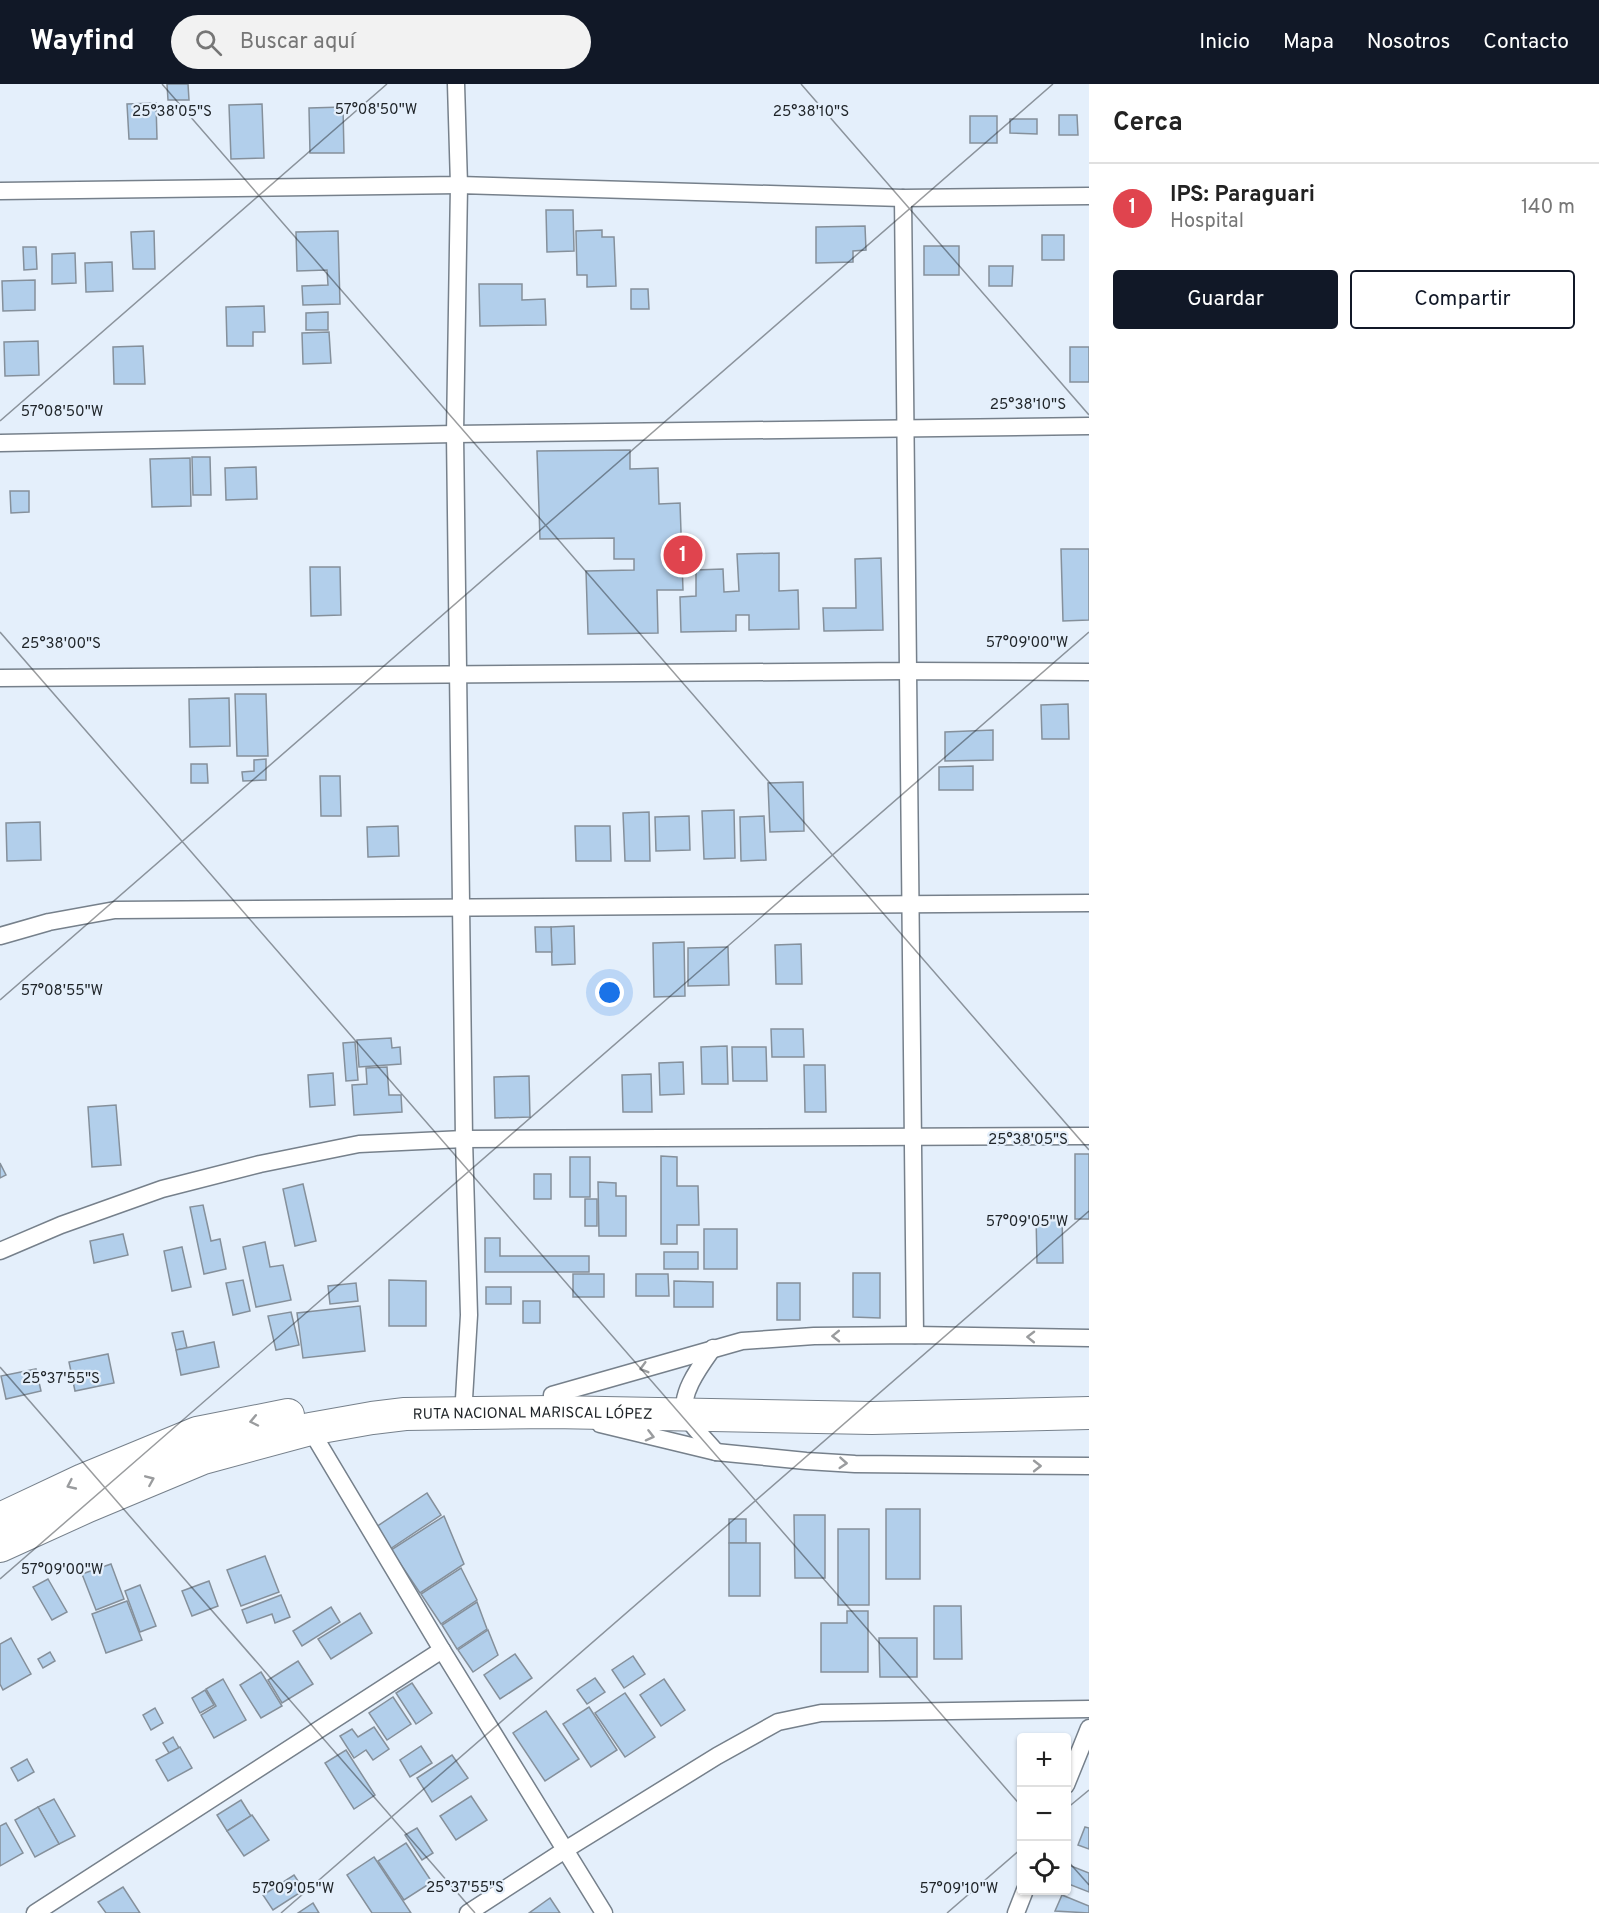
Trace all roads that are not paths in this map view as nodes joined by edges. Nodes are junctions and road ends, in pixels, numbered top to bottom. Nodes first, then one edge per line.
1 (456, 84) edge
2 (459, 185) junction
3 (0, 191) edge
4 (1089, 196) edge
5 (903, 198) junction
6 (1089, 426) edge
7 (906, 428) junction
8 (455, 434) junction
9 (0, 443) edge
10 (908, 671) junction
11 (1089, 672) edge
12 (459, 673) junction
13 (0, 678) edge
14 (1089, 903) edge
15 (910, 904) junction
16 (463, 907) junction
17 (0, 936) edge
18 (1089, 1136) edge
19 (914, 1137) junction
20 (464, 1139) junction
21 (0, 1251) edge
22 (915, 1335) junction
23 (1089, 1338) edge
24 (713, 1348) junction
25 (1089, 1396) edge
26 (464, 1399) junction
27 (552, 1404) junction
28 (685, 1407) junction
29 (1089, 1413) edge
30 (310, 1429) junction
31 (716, 1452) junction
32 (1089, 1466) edge
33 (0, 1519) edge
34 (0, 1546) edge
35 (441, 1650) junction
36 (1089, 1709) edge
37 (1089, 1728) edge
38 (1071, 1773) edge
39 (565, 1850) junction
40 (1023, 1895) edge
41 (35, 1913) edge
42 (468, 1913) edge
43 (604, 1913) edge
44 (1016, 1913) edge

1 - 2 street
2 - 3 street
2 - 5 street
2 - 8 street
4 - 5 street
5 - 7 street
6 - 7 street
7 - 8 street
7 - 10 street
8 - 9 street
8 - 12 street
10 - 11 street
10 - 12 street
10 - 15 street
12 - 13 street
12 - 16 street
14 - 15 street
15 - 16 street
15 - 19 street
16 - 17 street
16 - 20 street
18 - 19 street
19 - 20 street
19 - 22 street
20 - 21 street
20 - 26 street
23 -> 22 street
22 -> 24 street
24 -> 27 street
24 - 28 street
25 - 28 highway, RUTA NACIONAL MARISCAL LÓPEZ
26 - 27 highway, RUTA NACIONAL MARISCAL LÓPEZ
26 -> 33 highway, RUTA NACIONAL MARISCAL LÓPEZ
27 - 28 highway, RUTA NACIONAL MARISCAL LÓPEZ
27 - 30 highway, RUTA NACIONAL MARISCAL LÓPEZ
27 -> 31 street
28 - 29 highway, RUTA NACIONAL MARISCAL LÓPEZ
28 - 31 street
34 -> 30 highway, RUTA NACIONAL MARISCAL LÓPEZ
30 - 35 street
31 -> 32 street
35 - 39 street
35 - 41 street
36 - 39 street
37 - 38 street
39 - 42 street
39 - 43 street
40 - 44 street

